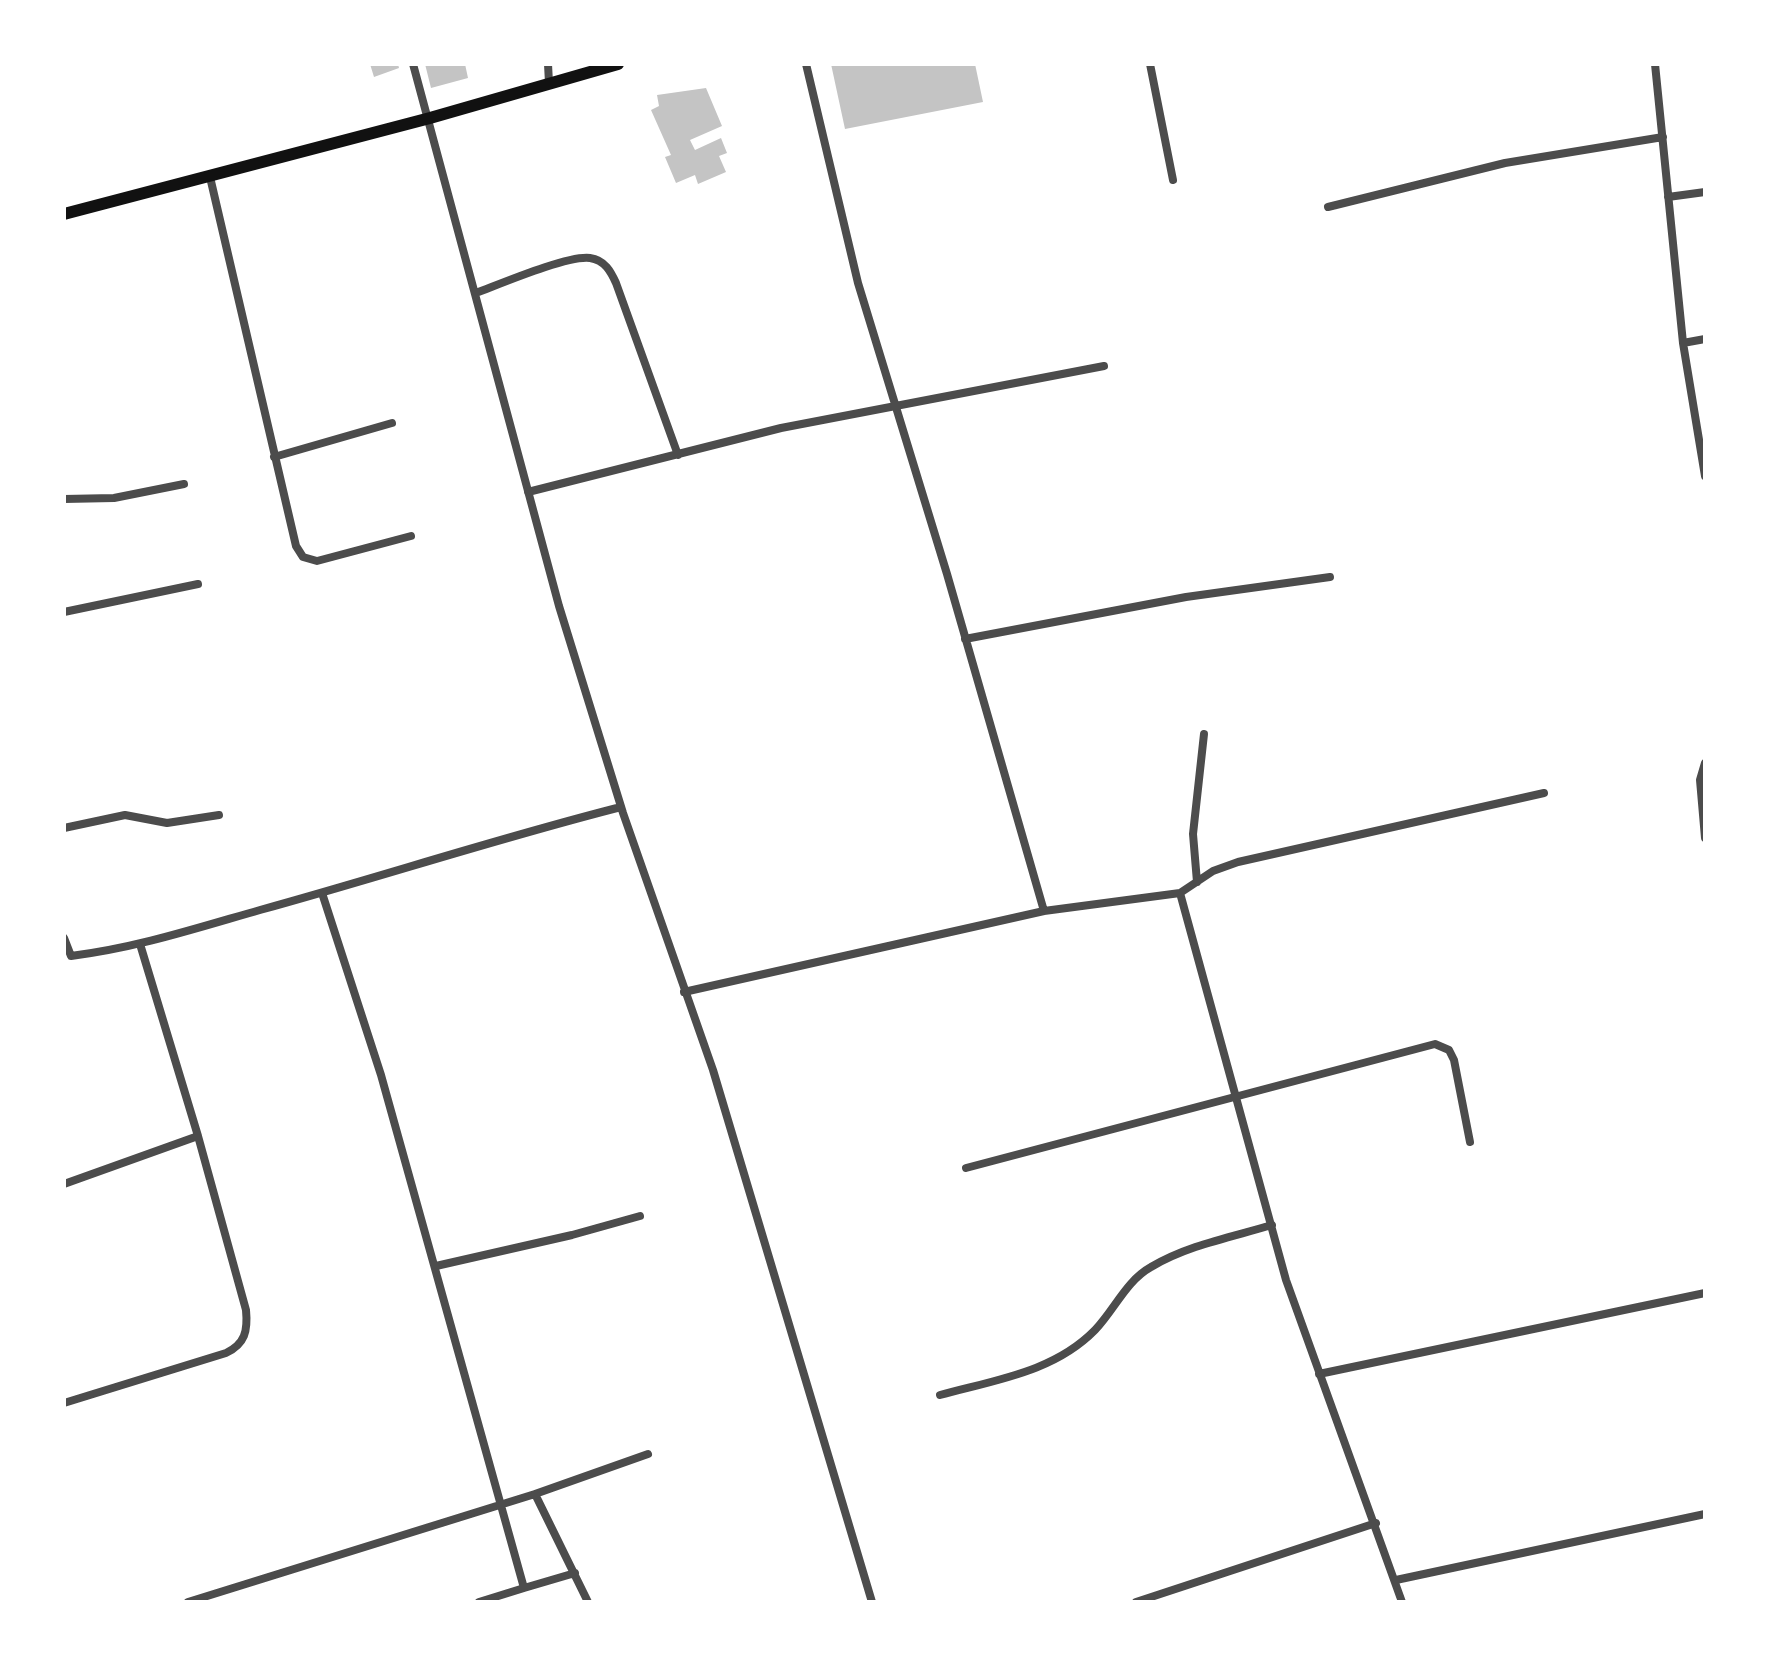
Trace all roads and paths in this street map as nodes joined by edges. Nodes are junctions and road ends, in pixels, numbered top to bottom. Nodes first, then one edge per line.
1 (413, 64) edge
2 (548, 64) edge
3 (618, 64) edge
4 (806, 64) edge
5 (1150, 64) edge
6 (1655, 64) edge
7 (549, 83) junction
8 (430, 118) junction
9 (1663, 137) junction
10 (210, 177) junction
11 (1173, 180) dead end
12 (1705, 192) edge
13 (1668, 197) junction
14 (1328, 207) dead end
15 (64, 214) edge
16 (476, 293) junction
17 (1705, 339) edge
18 (1683, 343) junction
19 (1104, 366) dead end
20 (895, 403) junction
21 (392, 423) dead end
22 (678, 455) junction
23 (274, 457) junction
24 (1705, 476) edge
25 (184, 484) dead end
26 (528, 492) junction
27 (64, 499) edge
28 (411, 536) dead end
29 (1330, 577) dead end
30 (198, 584) dead end
31 (64, 612) edge
32 (965, 639) junction
33 (1204, 734) dead end
34 (1705, 763) edge
35 (1544, 793) dead end
36 (621, 807) junction
37 (219, 815) dead end
38 (64, 828) edge
39 (1705, 838) edge
40 (1197, 882) junction
41 (322, 893) junction
42 (1180, 893) junction
43 (1044, 911) junction
44 (64, 938) edge
45 (140, 944) junction
46 (68, 957) edge
47 (684, 992) junction
48 (1238, 1096) junction
49 (198, 1136) junction
50 (1470, 1142) dead end
51 (966, 1168) dead end
52 (64, 1184) edge
53 (640, 1216) dead end
54 (1272, 1225) junction
55 (436, 1266) junction
56 (1705, 1293) edge
57 (1319, 1374) junction
58 (940, 1395) dead end
59 (64, 1403) edge
60 (648, 1454) dead end
61 (535, 1494) junction
62 (503, 1505) junction
63 (1705, 1514) edge
64 (1376, 1523) junction
65 (575, 1573) junction
66 (1396, 1580) junction
67 (524, 1588) junction
68 (188, 1602) edge
69 (479, 1602) edge
70 (588, 1602) edge
71 (872, 1602) edge
72 (1136, 1602) edge
73 (1402, 1602) edge

1 - 8 street
2 - 7 street
3 - 7 main road
4 - 20 street
5 - 11 street
6 - 9 street
7 - 8 main road
8 - 10 main road
8 - 16 street
9 - 13 street
9 - 14 street
10 - 15 main road
10 - 23 street
12 - 13 street
13 - 18 street
16 - 22 street
16 - 26 street
17 - 18 street
18 - 24 street
19 - 20 street
20 - 22 street
20 - 32 street
21 - 23 street
22 - 26 street
23 - 28 street
25 - 27 street
26 - 36 street
29 - 32 street
30 - 31 street
32 - 43 street
33 - 40 street
34 - 39 street
35 - 40 street
36 - 41 street
36 - 47 street
37 - 38 street
40 - 42 street
41 - 45 street
41 - 55 street
42 - 43 street
42 - 48 street
43 - 47 street
44 - 46 street
45 - 46 street
45 - 49 street
47 - 71 street
48 - 50 street
48 - 51 street
48 - 54 street
49 - 52 street
49 - 59 street
53 - 55 street
54 - 57 street
54 - 58 street
55 - 62 street
56 - 57 street
57 - 64 street
60 - 61 street
61 - 62 street
61 - 65 street
62 - 67 street
62 - 68 street
63 - 66 street
64 - 66 street
64 - 72 street
65 - 67 street
65 - 70 street
66 - 73 street
67 - 69 street

